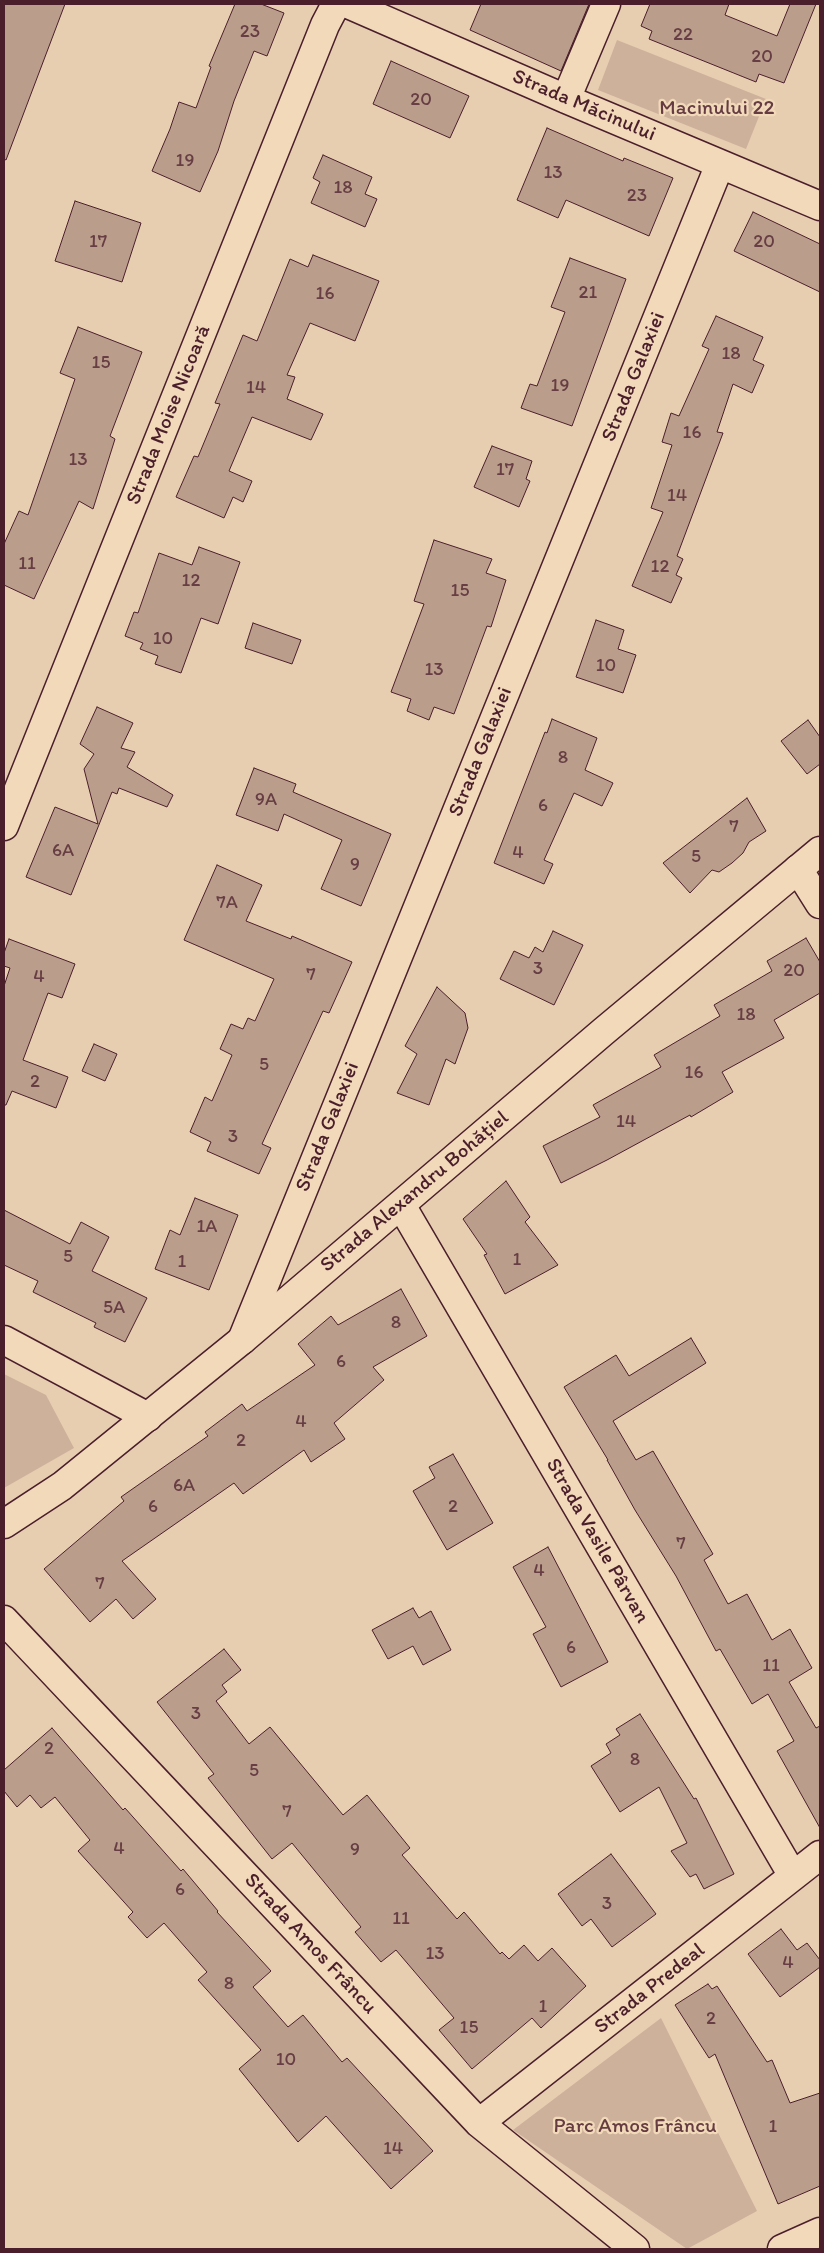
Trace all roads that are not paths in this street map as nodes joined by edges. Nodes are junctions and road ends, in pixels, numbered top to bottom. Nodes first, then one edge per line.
1 (336, 4) edge
2 (348, 4) edge
3 (606, 4) edge
4 (566, 99) junction
5 (720, 164) junction
6 (820, 206) edge
7 (4, 826) edge
8 (820, 851) edge
9 (798, 869) junction
10 (820, 904) edge
11 (401, 1205) junction
12 (4, 1340) edge
13 (242, 1340) junction
14 (148, 1416) junction
15 (4, 1524) edge
16 (4, 1620) edge
17 (820, 1855) edge
18 (793, 1876) junction
19 (479, 2123) junction
20 (820, 2232) edge
21 (635, 2249) edge
22 (782, 2249) edge

1 - 7 street, Strada Moise Nicoară
2 - 4 street, Strada Măcinului
3 - 4 street
4 - 5 street, Strada Măcinului
5 - 6 street, Strada Măcinului
5 - 13 street, Strada Galaxiei
8 - 9 street, Strada Alexandru Bohățiel
9 - 10 street
9 - 11 street, Strada Alexandru Bohățiel
11 - 13 street, Strada Alexandru Bohățiel
11 - 18 street, Strada Vasile Pârvan
12 - 14 street
13 - 14 street, Strada Alexandru Bohățiel
14 - 15 street, Strada Alexandru Bohățiel
16 - 19 street, Strada Amos Frâncu
17 - 18 street, Strada Predeal
18 - 19 street, Strada Predeal
19 - 21 street, Strada Amos Frâncu
20 - 22 street

